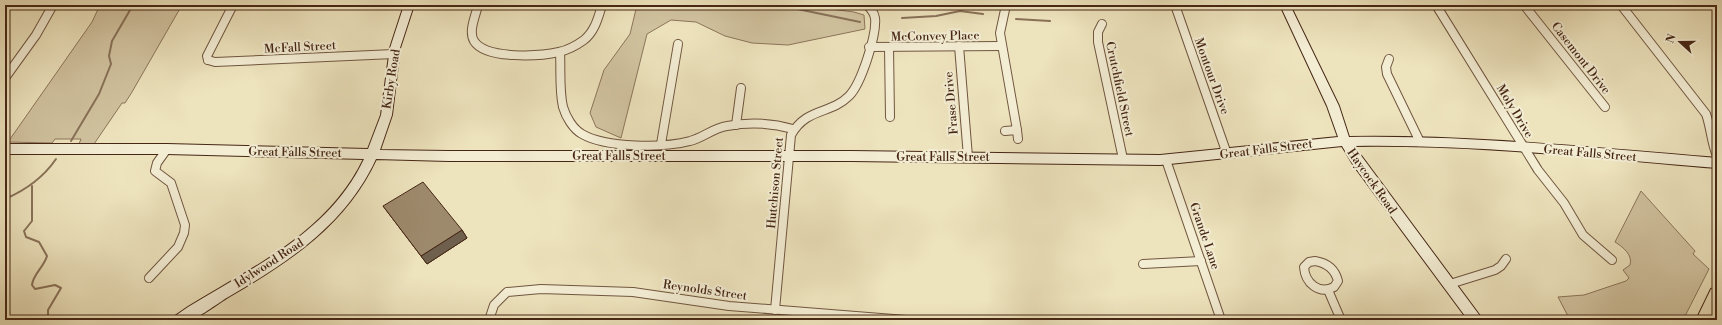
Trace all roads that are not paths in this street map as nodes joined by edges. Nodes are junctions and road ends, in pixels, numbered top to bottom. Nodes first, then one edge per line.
1 (53, 5) edge
2 (233, 5) edge
3 (409, 5) edge
4 (478, 5) edge
5 (602, 5) edge
6 (867, 5) edge
7 (1006, 5) edge
8 (1175, 5) edge
9 (1285, 5) edge
10 (1436, 5) edge
11 (1524, 5) edge
12 (1621, 5) edge
13 (1102, 24) dead end
14 (678, 44) dead end
15 (959, 46) junction
16 (1002, 46) junction
17 (869, 47) junction
18 (889, 47) junction
19 (560, 52) junction
20 (394, 54) junction
21 (1389, 60) dead end
22 (8, 71) edge
23 (5, 78) edge
24 (741, 88) dead end
25 (1605, 107) dead end
26 (890, 117) dead end
27 (736, 125) junction
28 (793, 129) junction
29 (1005, 131) dead end
30 (1345, 142) junction
31 (1420, 142) junction
32 (661, 144) junction
33 (1523, 147) junction
34 (5, 149) edge
35 (168, 149) junction
36 (373, 154) junction
37 (1227, 154) junction
38 (789, 156) junction
39 (1717, 156) edge
40 (968, 157) junction
41 (1123, 159) junction
42 (1166, 160) junction
43 (1717, 163) edge
44 (1506, 260) dead end
45 (1612, 260) dead end
46 (1201, 261) junction
47 (1143, 264) dead end
48 (149, 278) dead end
49 (1450, 284) junction
50 (1328, 290) dead end
51 (1717, 294) edge
52 (775, 310) junction
53 (180, 320) edge
54 (489, 320) edge
55 (889, 320) edge
56 (906, 320) edge
57 (1221, 320) edge
58 (1341, 320) edge
59 (1476, 320) edge
60 (1704, 320) edge

1 - 22 street
2 - 20 street, McFall Street
3 - 20 main road, Kirby Road
4 - 19 street
5 - 19 street
6 - 17 street, Hutchison Street
7 - 16 street
8 - 37 street, Montour Drive
9 - 30 main road, Haycock Road
10 - 33 street, Moly Drive
11 - 25 street, Casemont Drive
12 - 39 street
13 - 41 street, Crutchfield Street
14 - 32 street
15 - 16 street, McConvey Place
15 - 18 street, McConvey Place
15 - 40 street, Frase Drive
16 - 29 street
17 - 18 street, McConvey Place
17 - 28 street, Hutchison Street
18 - 26 street
19 - 32 street
20 - 36 main road, Kirby Road
21 - 31 street
22 - 23 street
24 - 27 street
27 - 28 street
27 - 32 street
28 - 38 street, Hutchison Street
30 - 31 main road, Great Falls Street
30 - 37 main road, Great Falls Street
30 - 49 main road, Haycock Road
31 - 33 main road, Great Falls Street
33 - 43 main road, Great Falls Street
33 - 45 street, Moly Drive
34 - 35 main road, Great Falls Street
35 - 36 main road, Great Falls Street
35 - 48 street
36 - 38 main road, Great Falls Street
36 - 53 main road, Idylwood Road
37 - 42 main road, Great Falls Street
38 - 40 main road, Great Falls Street
38 - 52 street, Hutchison Street
40 - 41 main road, Great Falls Street
41 - 42 main road, Great Falls Street
42 - 46 street, Grande Lane
44 - 49 street
46 - 47 street
46 - 57 street, Grande Lane
49 - 59 main road, Haycock Road
50 - 58 street
51 - 60 highway
52 - 54 street, Reynolds Street
52 - 55 street, Reynolds Street
55 - 56 street, Reynolds Street

